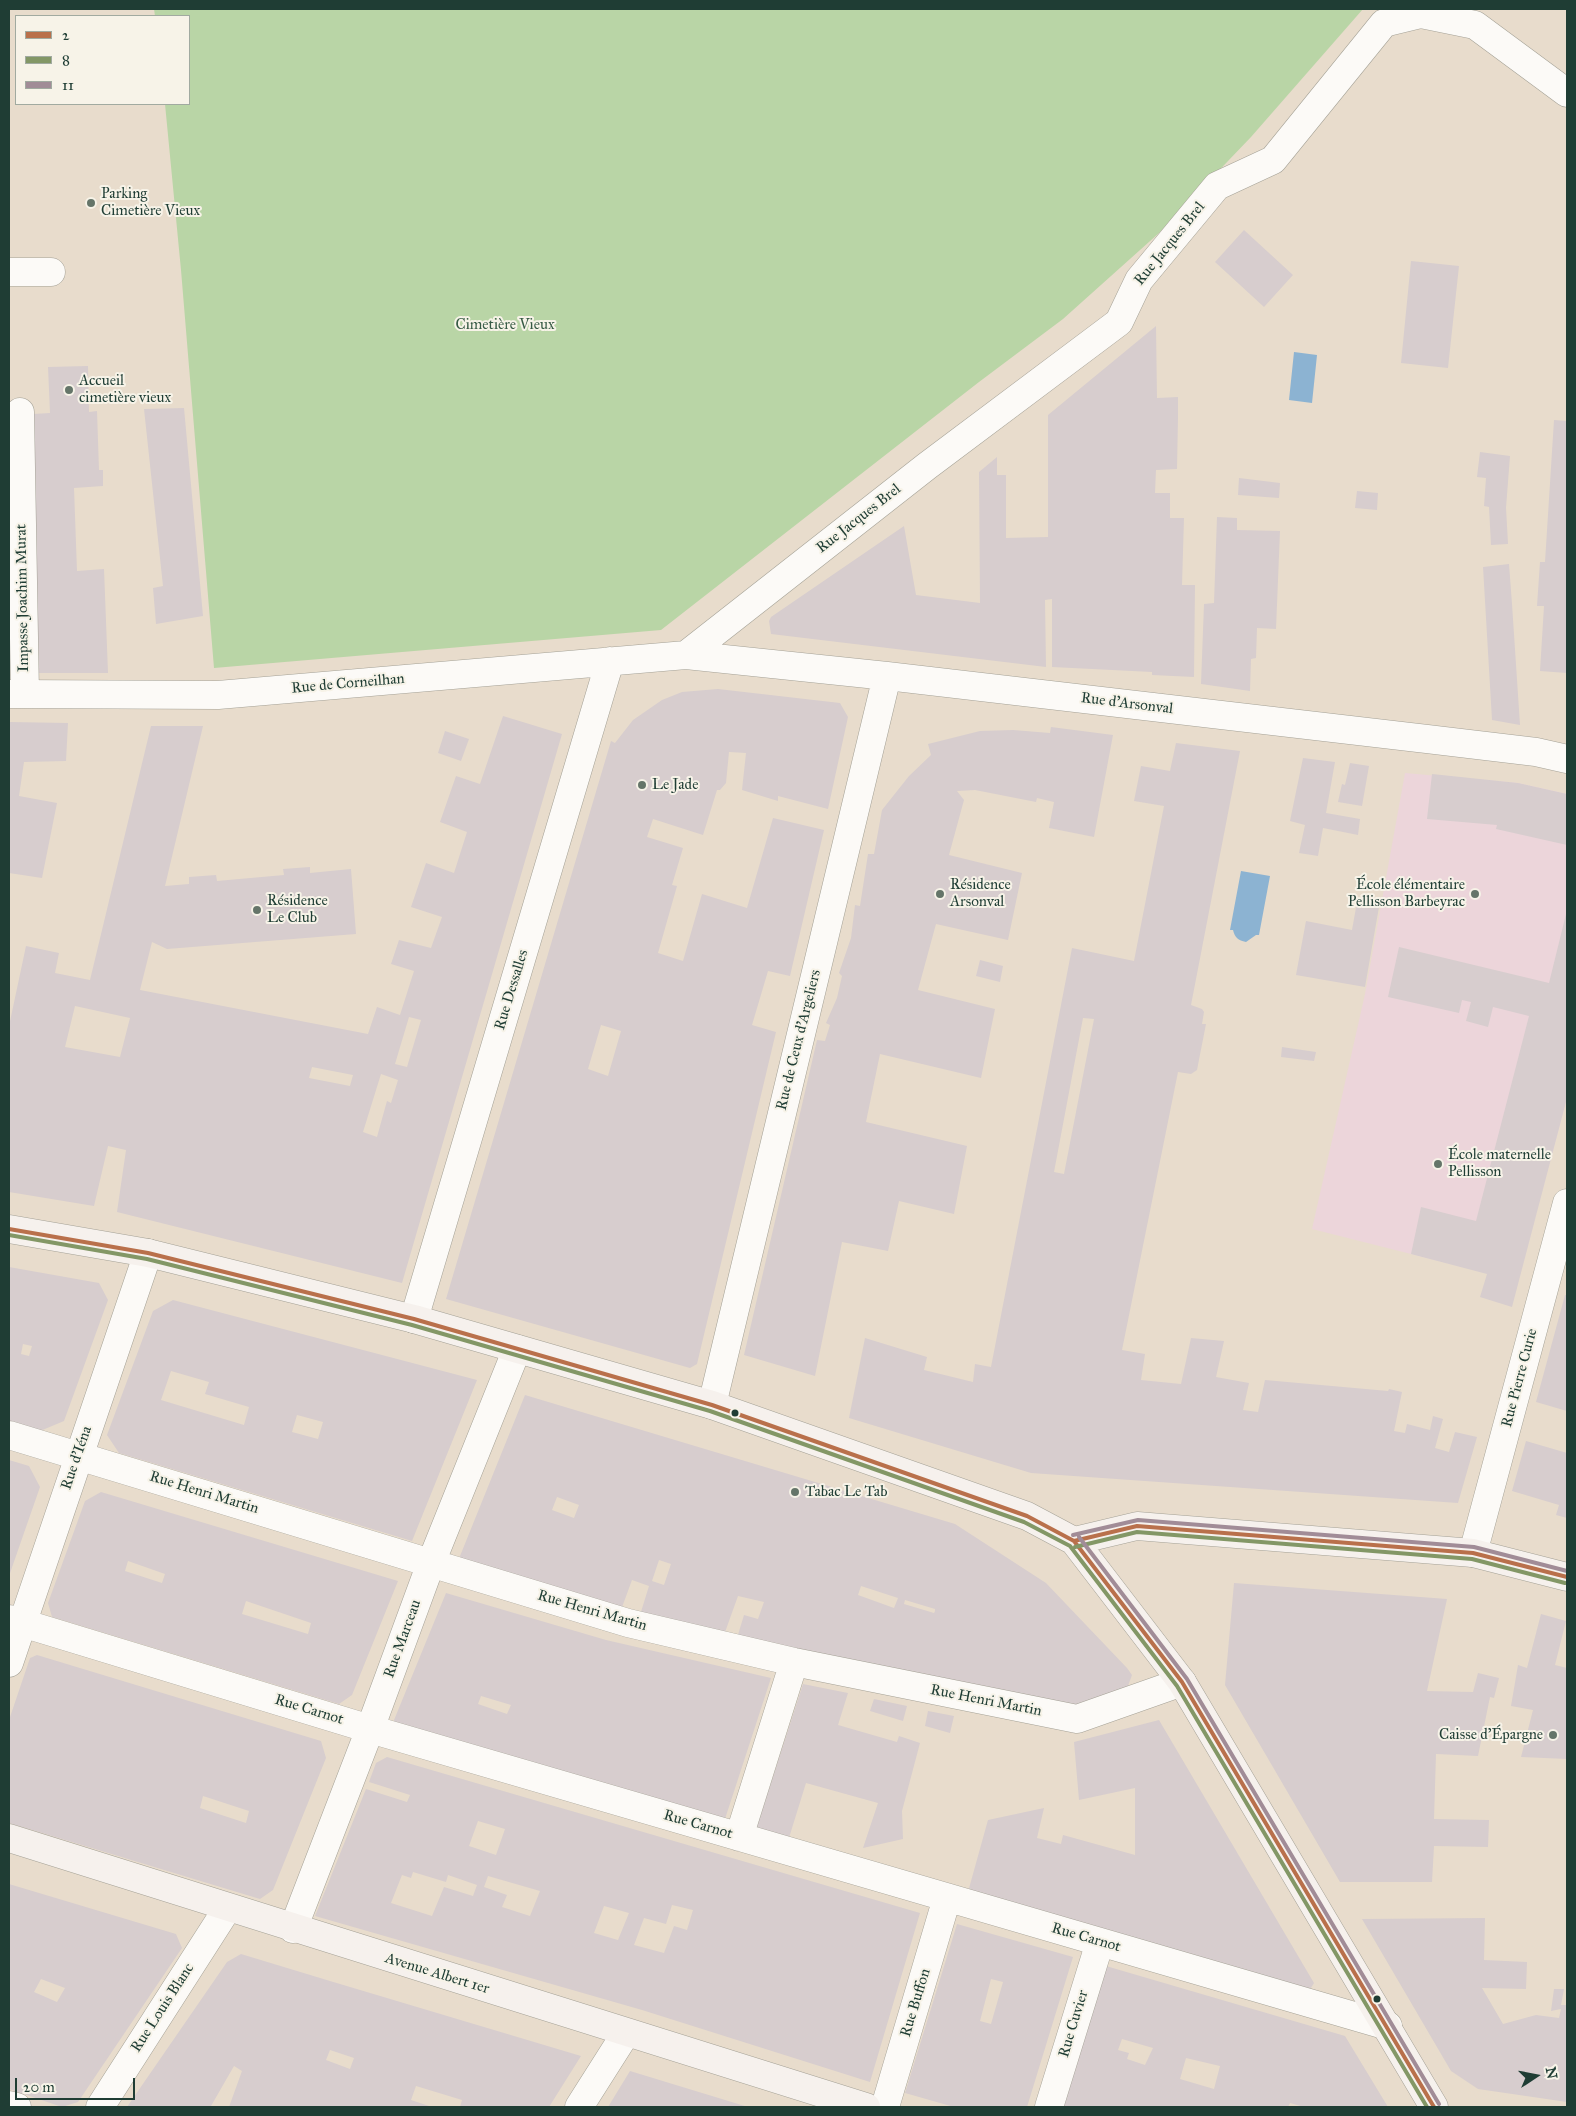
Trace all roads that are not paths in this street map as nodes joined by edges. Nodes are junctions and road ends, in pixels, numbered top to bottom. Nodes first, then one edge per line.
1 (1567, 92) edge
2 (9, 272) edge
3 (51, 272) dead end
4 (20, 412) dead end
5 (686, 655) junction
6 (610, 660) junction
7 (887, 676) junction
8 (17, 694) edge
9 (1567, 759) edge
10 (1567, 1203) edge
11 (9, 1229) edge
12 (148, 1253) junction
13 (1559, 1268) edge
14 (414, 1319) junction
15 (517, 1349) junction
16 (712, 1404) junction
17 (9, 1435) edge
18 (78, 1454) junction
19 (1074, 1541) junction
20 (1473, 1552) junction
21 (431, 1563) junction
22 (1567, 1577) edge
23 (15, 1621) edge
24 (794, 1662) junction
25 (9, 1663) edge
26 (1182, 1682) junction
27 (370, 1729) junction
28 (739, 1837) junction
29 (9, 1838) edge
30 (947, 1898) junction
31 (227, 1908) junction
32 (293, 1929) junction
33 (1100, 1942) junction
34 (1388, 2026) junction
35 (626, 2034) junction
36 (9, 2105) edge
37 (16, 2107) edge
38 (100, 2107) edge
39 (579, 2107) edge
40 (866, 2107) edge
41 (885, 2107) edge
42 (1048, 2107) edge
43 (1434, 2107) edge

1 - 5 street, Rue Jacques Brel
2 - 3 street
4 - 8 street, Impasse Joachim Murat
5 - 6 street, Rue de Corneilhan
5 - 7 street, Rue d'Arsonval
6 - 8 street, Rue de Corneilhan
6 - 14 street, Rue Dessalles
7 - 9 street, Rue d'Arsonval
7 - 16 street, Rue de Ceux d'Argeliers
10 - 13 street, Rue Pierre Curie
11 - 12 street
12 - 14 street
12 - 18 street, Rue d'Iéna
13 - 20 street, Rue Pierre Curie
14 - 15 street
15 - 16 street
15 - 21 street, Rue Marceau
16 - 19 street
17 - 18 street, Rue Henri Martin
18 - 21 street, Rue Henri Martin
18 - 23 street, Rue d'Iéna
19 - 20 street
19 - 26 street
20 - 22 street
21 - 24 street, Rue Henri Martin
21 - 27 street, Rue Marceau
23 - 25 street, Rue d'Iéna
23 - 27 street, Rue Carnot
24 - 26 street, Rue Henri Martin
24 - 28 street
26 - 34 street
27 - 28 street, Rue Carnot
27 - 32 street, Rue Marceau
28 - 30 street, Rue Carnot
29 - 31 street, Avenue Albert 1er
30 - 33 street, Rue Carnot
30 - 41 street, Rue Buffon
31 - 32 street, Avenue Albert 1er
31 - 38 street, Rue Louis Blanc
32 - 35 street, Avenue Albert 1er
33 - 34 street, Rue Carnot
33 - 42 street, Rue Cuvier
34 - 43 street
35 - 39 street
35 - 40 street, Avenue Albert 1er
36 - 37 street

